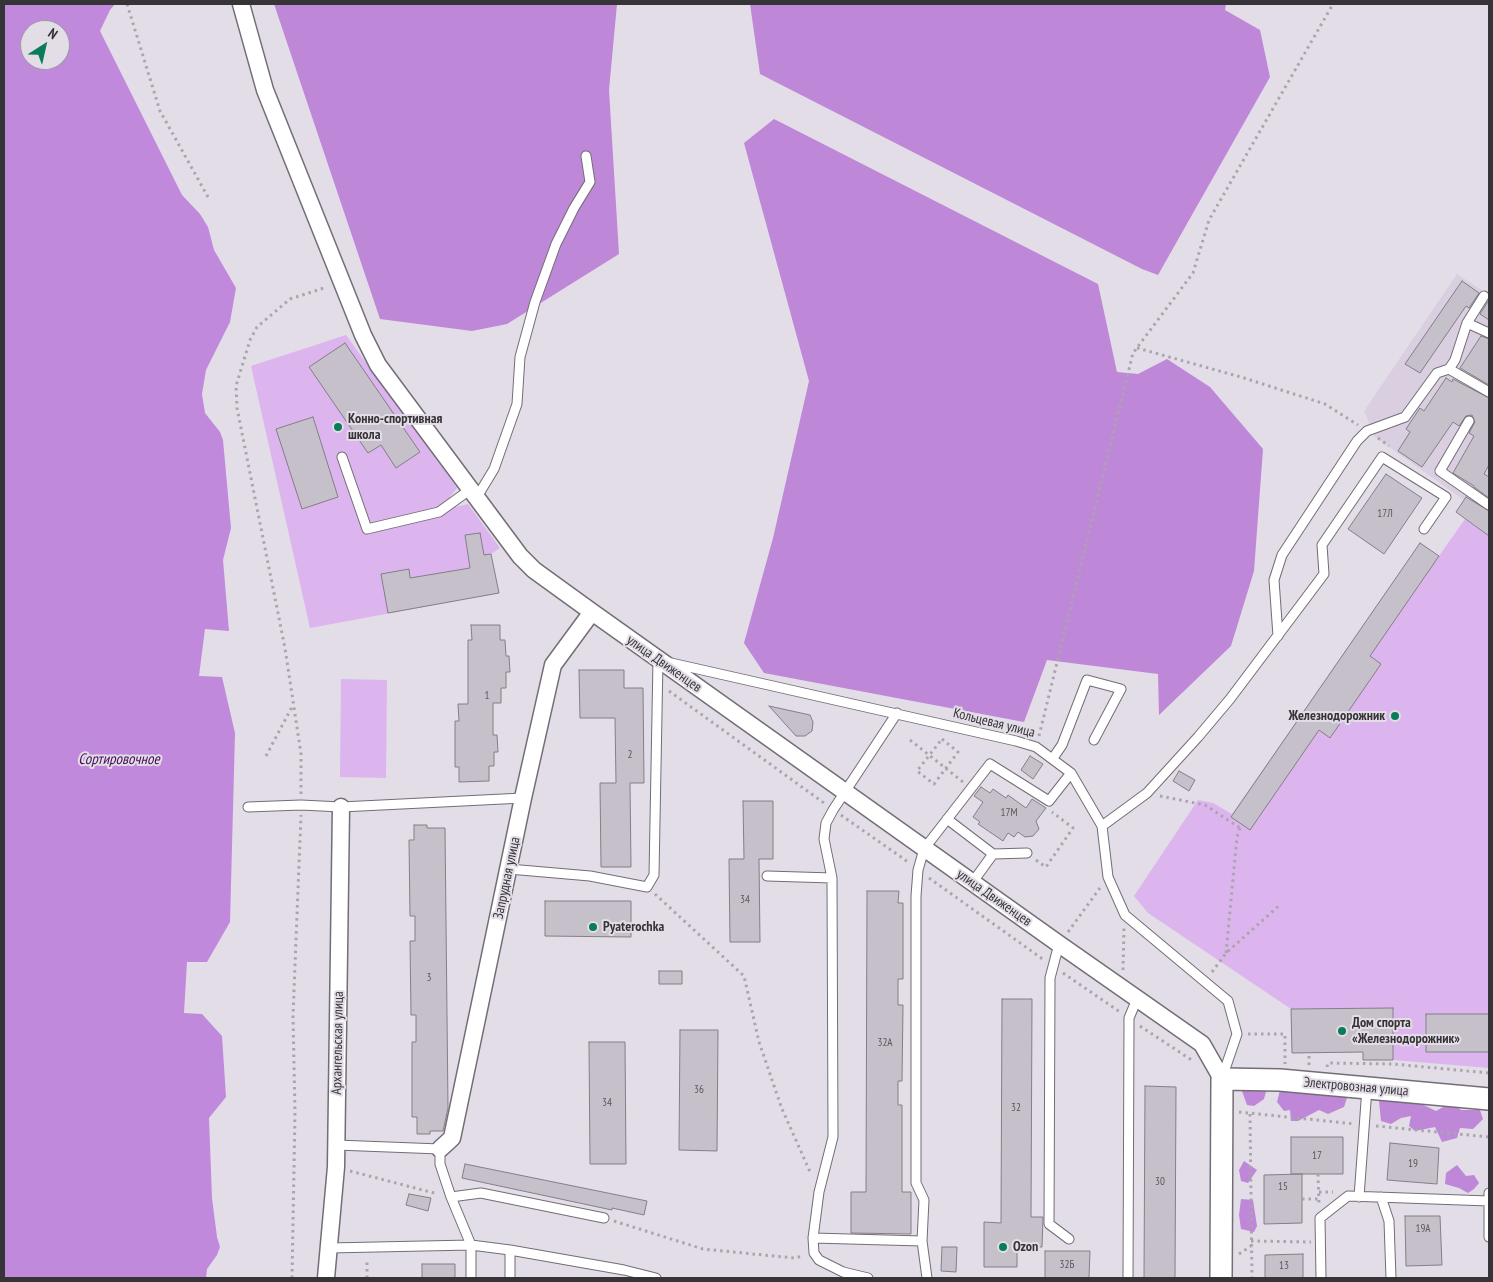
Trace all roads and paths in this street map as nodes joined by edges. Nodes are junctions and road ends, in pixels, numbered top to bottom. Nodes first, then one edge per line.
1 (127, 4) edge
2 (241, 4) edge
3 (1333, 4) edge
4 (586, 156) dead end
5 (208, 197) dead end
6 (330, 286) dead end
7 (1484, 296) dead end
8 (1467, 324) junction
9 (1489, 332) edge
10 (1137, 348) junction
11 (1449, 369) junction
12 (1489, 392) edge
13 (1469, 421) dead end
14 (1367, 431) junction
15 (342, 457) dead end
16 (474, 493) junction
17 (1489, 506) edge
18 (1424, 529) dead end
19 (592, 612) junction
20 (1278, 636) junction
21 (658, 660) junction
22 (658, 683) junction
23 (293, 705) junction
24 (897, 713) junction
25 (910, 740) dead end
26 (1094, 740) dead end
27 (1036, 747) junction
28 (929, 755) junction
29 (266, 756) dead end
30 (1053, 758) junction
31 (946, 768) junction
32 (1071, 773) junction
33 (971, 788) junction
34 (845, 793) junction
35 (1147, 793) junction
36 (523, 798) junction
37 (1049, 801) junction
38 (301, 805) junction
39 (248, 807) dead end
40 (341, 807) junction
41 (834, 810) junction
42 (947, 819) junction
43 (1102, 826) junction
44 (924, 849) junction
45 (1027, 853) joint
46 (994, 854) junction
47 (509, 869) junction
48 (918, 870) junction
49 (768, 876) dead end
50 (1108, 877) junction
51 (832, 878) junction
52 (972, 883) junction
53 (647, 887) junction
54 (1281, 904) dead end
55 (1125, 915) junction
56 (1059, 944) junction
57 (1226, 953) junction
58 (1053, 966) junction
59 (1205, 980) junction
60 (1123, 989) junction
61 (1138, 999) junction
62 (1128, 1018) junction
63 (1237, 1034) junction
64 (1309, 1053) dead end
65 (1196, 1063) dead end
66 (1285, 1065) dead end
67 (1309, 1071) dead end
68 (1327, 1071) dead end
69 (1489, 1073) edge
70 (1222, 1079) junction
71 (1367, 1088) junction
72 (1489, 1099) edge
73 (1250, 1114) dead end
74 (336, 1146) junction
75 (440, 1149) junction
76 (336, 1167) junction
77 (1318, 1174) dead end
78 (819, 1192) junction
79 (1489, 1193) edge
80 (451, 1197) junction
81 (1359, 1197) junction
82 (1381, 1197) junction
83 (1302, 1199) dead end
84 (1319, 1199) junction
85 (1489, 1201) edge
86 (604, 1218) joint
87 (1320, 1218) junction
88 (1489, 1237) edge
89 (814, 1238) junction
90 (1069, 1239) dead end
91 (922, 1241) junction
92 (1251, 1241) junction
93 (1320, 1242) junction
94 (471, 1245) junction
95 (368, 1247) junction
96 (329, 1248) junction
97 (510, 1250) junction
98 (814, 1253) junction
99 (624, 1274) edge
100 (292, 1278) edge
101 (326, 1278) edge
102 (367, 1278) edge
103 (471, 1278) edge
104 (510, 1278) edge
105 (656, 1278) edge
106 (868, 1278) edge
107 (927, 1278) edge
108 (1128, 1278) edge
109 (1221, 1278) edge
110 (1252, 1278) edge
111 (1320, 1278) edge
112 (1391, 1278) edge

1 - 5 path
2 - 16 street, улица Движенцев
3 - 10 path
4 - 16 lane
6 - 23 path
7 - 8 lane
8 - 9 lane
8 - 11 lane
10 - 14 path
10 - 27 path
11 - 12 lane
11 - 14 lane
13 - 17 lane
14 - 20 lane
15 - 16 lane
16 - 19 street, улица Движенцев
18 - 20 lane
19 - 21 street, улица Движенцев
19 - 36 street, Запрудная улица
20 - 35 lane
21 - 22 lane
21 - 24 lane, Кольцевая улица
21 - 34 street, улица Движенцев
22 - 41 path
22 - 53 lane
23 - 29 path
23 - 38 path
24 - 27 lane, Кольцевая улица
24 - 34 lane
25 - 28 path
26 - 30 lane
27 - 30 lane, Кольцевая улица
28 - 31 path
28 - 31 path
28 - 31 path
30 - 32 lane, Кольцевая улица
31 - 33 path
32 - 37 lane
32 - 43 lane, Кольцевая улица
33 - 37 lane
33 - 42 lane
34 - 41 lane
34 - 44 street, улица Движенцев
35 - 43 lane
35 - 57 path
36 - 40 lane
36 - 47 street, Запрудная улица
37 - 45 path
38 - 39 lane
38 - 40 lane
38 - 100 path
40 - 74 street, Архангельская улица
41 - 48 path
41 - 51 lane
42 - 44 lane
42 - 46 lane
43 - 50 lane, Кольцевая улица
44 - 48 lane
44 - 52 street, улица Движенцев
45 - 46 lane
46 - 52 lane
47 - 53 lane
47 - 75 street, Запрудная улица
48 - 58 path
48 - 91 lane
49 - 51 lane
50 - 55 lane, Кольцевая улица
50 - 56 path
51 - 78 lane
52 - 56 street, улица Движенцев
53 - 78 path
54 - 57 path
55 - 59 lane, Кольцевая улица
55 - 60 path
56 - 58 lane
56 - 60 street, улица Движенцев
57 - 59 path
58 - 62 path
58 - 90 lane
59 - 63 lane, Кольцевая улица
60 - 61 street, улица Движенцев
61 - 62 lane
61 - 70 street, улица Движенцев
62 - 65 path
62 - 108 lane
63 - 66 path
63 - 70 lane
64 - 67 path
68 - 69 path
70 - 71 street, Электровозная улица
70 - 109 street
71 - 72 street, Электровозная улица
71 - 81 lane
73 - 92 path
74 - 75 lane
74 - 76 street, Архангельская улица
75 - 80 lane
76 - 80 path
76 - 96 street, Архангельская улица
77 - 84 path
78 - 89 lane
79 - 85 lane
80 - 86 lane
80 - 94 lane
81 - 82 lane
81 - 87 lane
82 - 85 lane
82 - 112 lane
83 - 84 path
84 - 87 path
85 - 88 lane
86 - 98 path
87 - 93 lane
89 - 91 lane
89 - 98 lane
91 - 107 lane
92 - 93 path
92 - 110 path
93 - 111 lane
94 - 95 lane
94 - 97 lane
94 - 103 lane
95 - 96 lane
95 - 102 path
96 - 101 street, Архангельская улица
97 - 99 lane
97 - 104 lane
98 - 106 lane
99 - 105 lane

